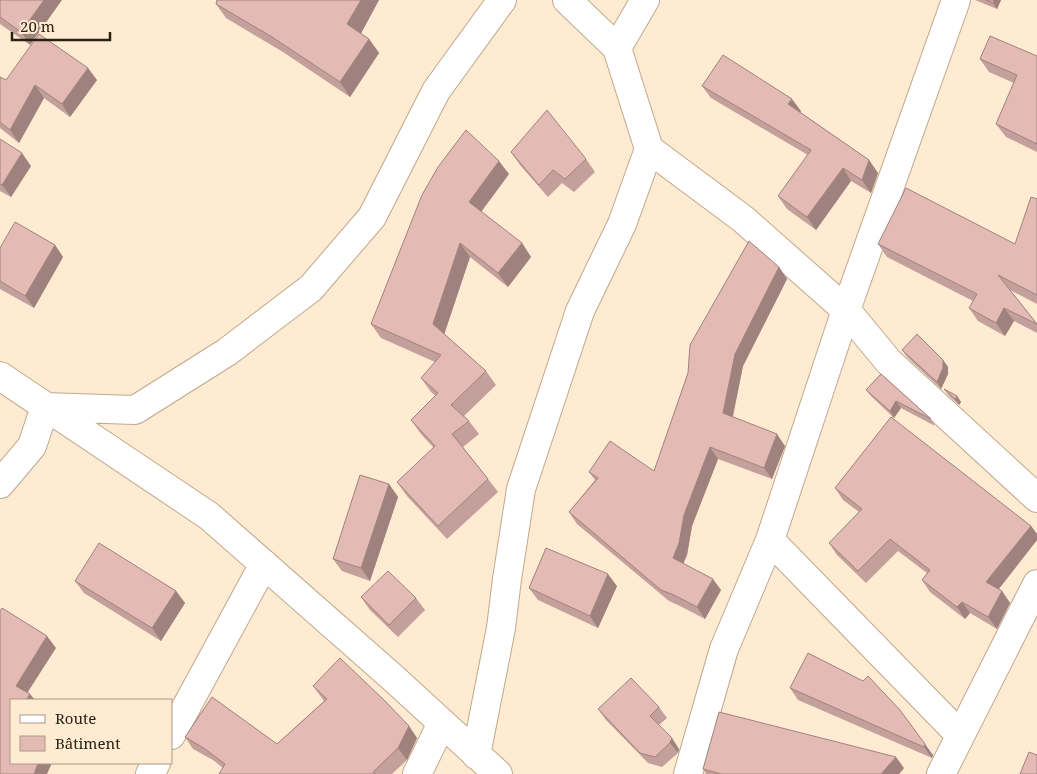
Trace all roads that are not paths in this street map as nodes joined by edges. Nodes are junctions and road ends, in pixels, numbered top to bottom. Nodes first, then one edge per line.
1 (502, 0) edge
2 (567, 0) edge
3 (646, 0) edge
4 (956, 0) edge
5 (617, 48) junction
6 (649, 149) junction
7 (846, 310) junction
8 (0, 376) edge
9 (45, 407) junction
10 (0, 484) edge
11 (1037, 498) edge
12 (770, 540) junction
13 (264, 564) junction
14 (1037, 584) edge
15 (442, 723) junction
16 (172, 733) edge
17 (960, 735) junction
18 (476, 754) junction
19 (417, 774) edge
20 (498, 774) edge
21 (688, 774) edge
22 (941, 774) edge

1 - 9 street
2 - 5 street
3 - 5 street
4 - 7 street
5 - 6 street
6 - 7 street
6 - 18 street
7 - 11 street
7 - 12 street
8 - 9 street
9 - 10 street
9 - 13 street
12 - 17 street
12 - 21 street
13 - 15 street
13 - 16 street
14 - 17 street
15 - 18 street
15 - 19 street
17 - 22 street
18 - 20 street

